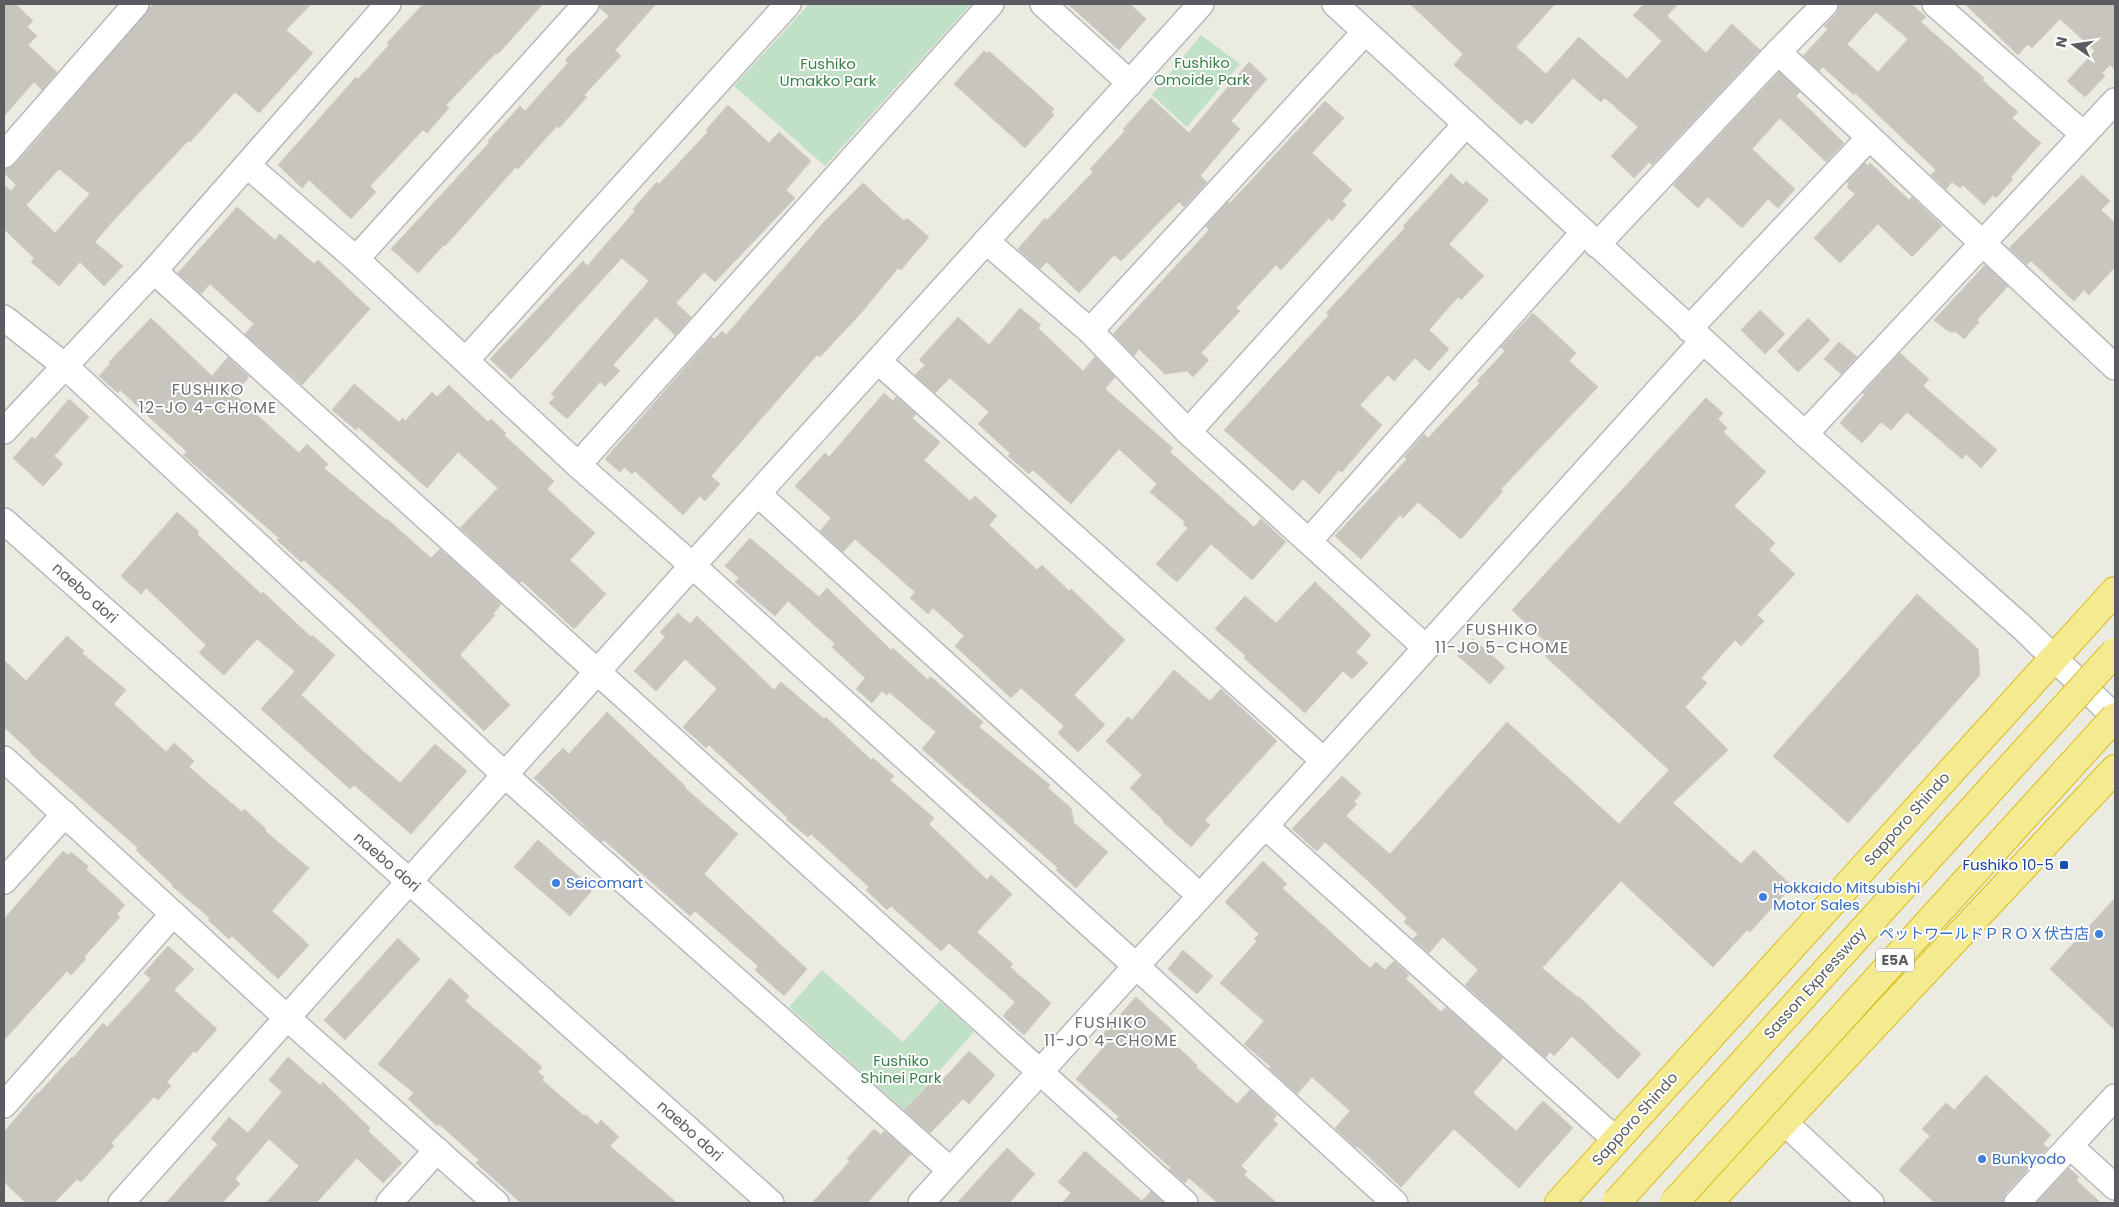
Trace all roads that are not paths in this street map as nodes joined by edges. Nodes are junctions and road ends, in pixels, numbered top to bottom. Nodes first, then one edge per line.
1 (136, 4) edge
2 (388, 4) edge
3 (586, 4) edge
4 (788, 4) edge
5 (991, 4) edge
6 (1043, 4) edge
7 (1201, 4) edge
8 (1334, 4) edge
9 (1825, 4) edge
10 (1935, 4) edge
11 (1365, 32) junction
12 (1778, 52) junction
13 (1130, 83) junction
14 (2115, 101) edge
15 (1466, 124) junction
16 (2083, 134) junction
17 (1869, 138) junction
18 (4, 155) edge
19 (247, 165) junction
20 (1591, 239) junction
21 (986, 241) junction
22 (1982, 243) junction
23 (356, 259) junction
24 (154, 272) junction
25 (4, 318) edge
26 (1090, 331) junction
27 (1696, 335) junction
28 (466, 360) junction
29 (878, 361) junction
30 (65, 366) junction
31 (2115, 366) edge
32 (4, 431) edge
33 (1188, 432) junction
34 (1805, 434) junction
35 (578, 465) junction
36 (758, 494) junction
37 (4, 520) edge
38 (1308, 541) junction
39 (693, 566) junction
40 (2115, 591) edge
41 (1425, 647) junction
42 (2115, 652) edge
43 (2053, 658) junction
44 (597, 673) junction
45 (2115, 717) edge
46 (4, 759) edge
47 (1323, 760) junction
48 (2115, 769) edge
49 (505, 775) junction
50 (65, 814) junction
51 (1265, 826) junction
52 (4, 881) edge
53 (410, 881) junction
54 (1200, 896) junction
55 (174, 914) junction
56 (1136, 966) junction
57 (287, 1017) junction
58 (1039, 1073) junction
59 (2115, 1097) edge
60 (4, 1105) edge
61 (1784, 1122) junction
62 (1616, 1140) junction
63 (2070, 1146) junction
64 (438, 1150) junction
65 (950, 1170) junction
66 (2115, 1187) edge
67 (120, 1203) edge
68 (389, 1203) edge
69 (496, 1203) edge
70 (771, 1203) edge
71 (921, 1203) edge
72 (1185, 1203) edge
73 (1395, 1203) edge
74 (1559, 1203) edge
75 (1616, 1203) edge
76 (1674, 1203) edge
77 (1708, 1203) edge
78 (1870, 1203) edge
79 (2017, 1203) edge

1 - 18 street
2 - 19 street
3 - 23 street
4 - 28 street
5 - 35 street
6 - 13 street
7 - 13 street
8 - 11 street
9 - 12 street
10 - 16 street
11 - 15 street
11 - 26 street
12 - 17 street
12 - 20 street
13 - 21 street
14 - 16 street
15 - 20 street
15 - 33 street
16 - 22 street
17 - 22 street
17 - 27 street
19 - 23 street
19 - 24 street
20 - 27 street
20 - 38 street
21 - 26 street
21 - 29 street
22 - 31 street
22 - 34 street
23 - 28 street
24 - 30 street
24 - 44 street
25 - 30 street
26 - 33 street
27 - 34 street
27 - 41 street
28 - 35 street
29 - 36 street
29 - 47 street
30 - 32 street
30 - 49 street
33 - 38 street
34 - 43 street
35 - 39 street
36 - 39 street
36 - 54 street
37 - 53 street, naebo dori
38 - 41 street
39 - 44 street
39 - 56 street
40 - 43 highway, Sapporo Shindo
41 - 47 street
42 - 75 highway, Sasson Expressway / E5A, bridge
43 - 45 street
43 - 62 highway, Sapporo Shindo
44 - 49 street
44 - 58 street
45 - 76 highway, E5A, bridge
46 - 50 street
47 - 51 street
48 - 61 highway
49 - 53 street
49 - 65 street
50 - 52 street
50 - 55 street
51 - 54 street
51 - 62 street
53 - 57 street
53 - 70 street, naebo dori
54 - 56 street
55 - 57 street
55 - 60 street
56 - 58 street
56 - 73 street
57 - 64 street
57 - 67 street
58 - 65 street
58 - 72 street
59 - 63 street
61 - 77 highway
61 - 78 street
62 - 74 highway, Sapporo Shindo
63 - 66 street
63 - 79 street
64 - 68 street
64 - 69 street
65 - 71 street

